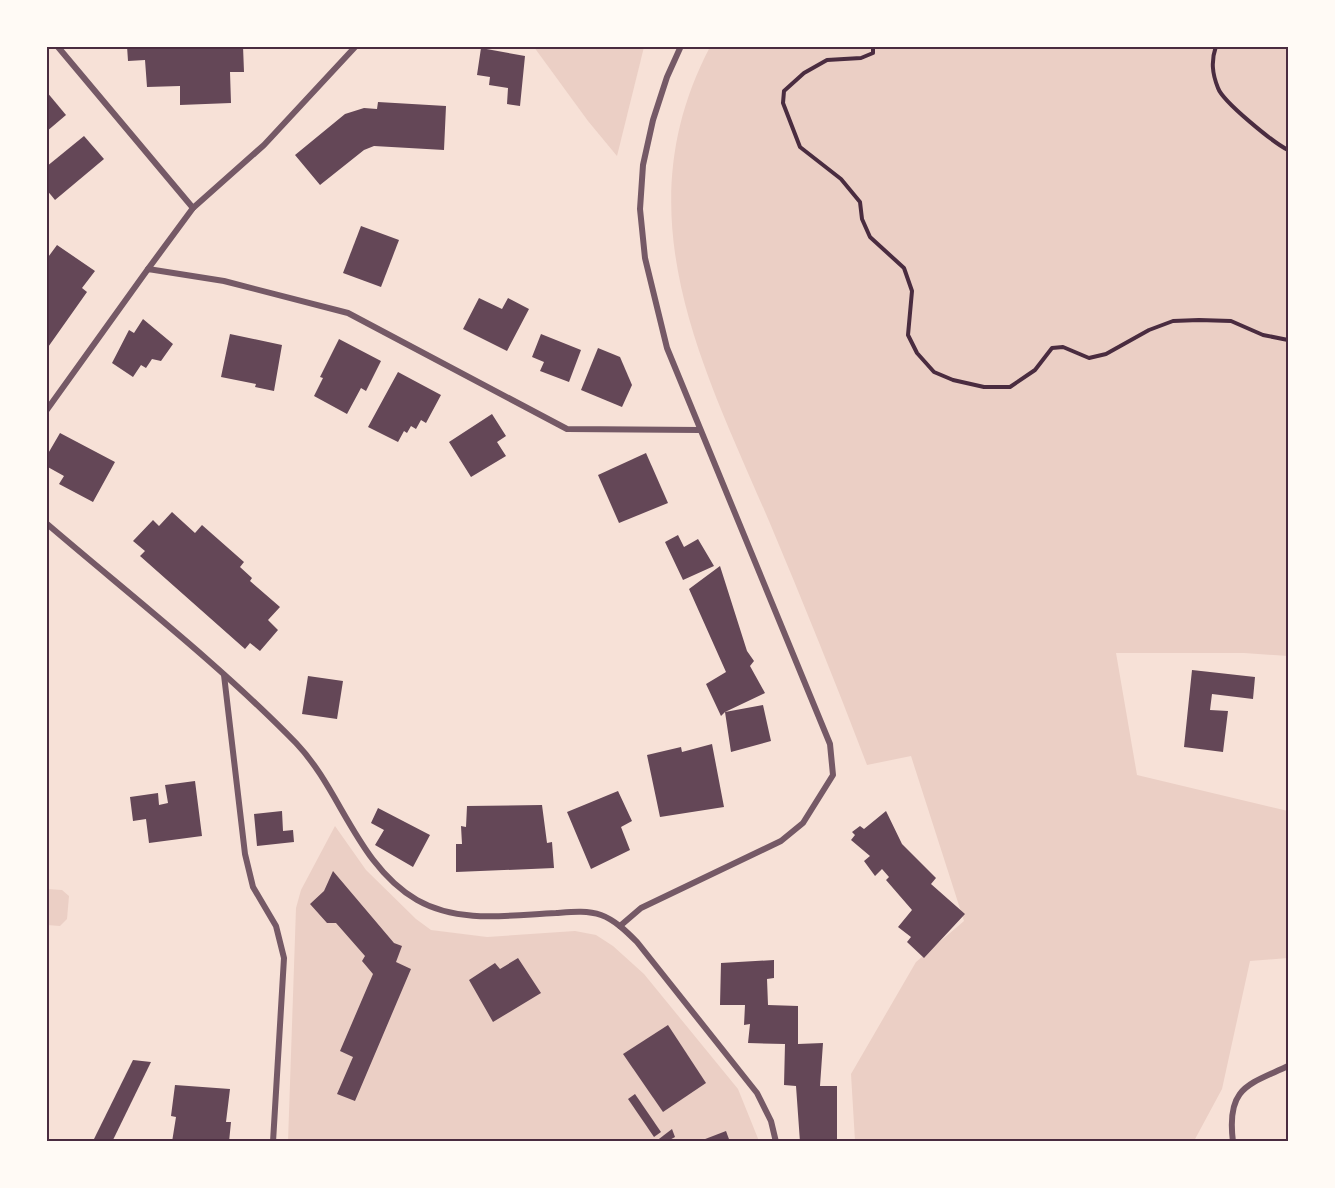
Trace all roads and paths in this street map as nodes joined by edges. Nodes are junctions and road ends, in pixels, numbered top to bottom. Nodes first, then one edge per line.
1 (356, 46) edge
2 (681, 46) edge
3 (873, 46) edge
4 (1216, 46) edge
5 (58, 47) edge
6 (1288, 150) edge
7 (193, 208) junction
8 (148, 269) junction
9 (1288, 340) edge
10 (46, 411) edge
11 (700, 430) junction
12 (46, 523) edge
13 (224, 674) junction
14 (620, 926) junction
15 (1288, 1066) edge
16 (273, 1142) edge
17 (776, 1142) edge
18 (1233, 1142) edge

1 - 7 street
2 - 11 street
3 - 9 path
4 - 6 path
5 - 7 street
7 - 8 street
8 - 10 street
8 - 11 street
11 - 14 street
12 - 13 street
13 - 14 street
13 - 16 street
14 - 17 street
15 - 18 street

